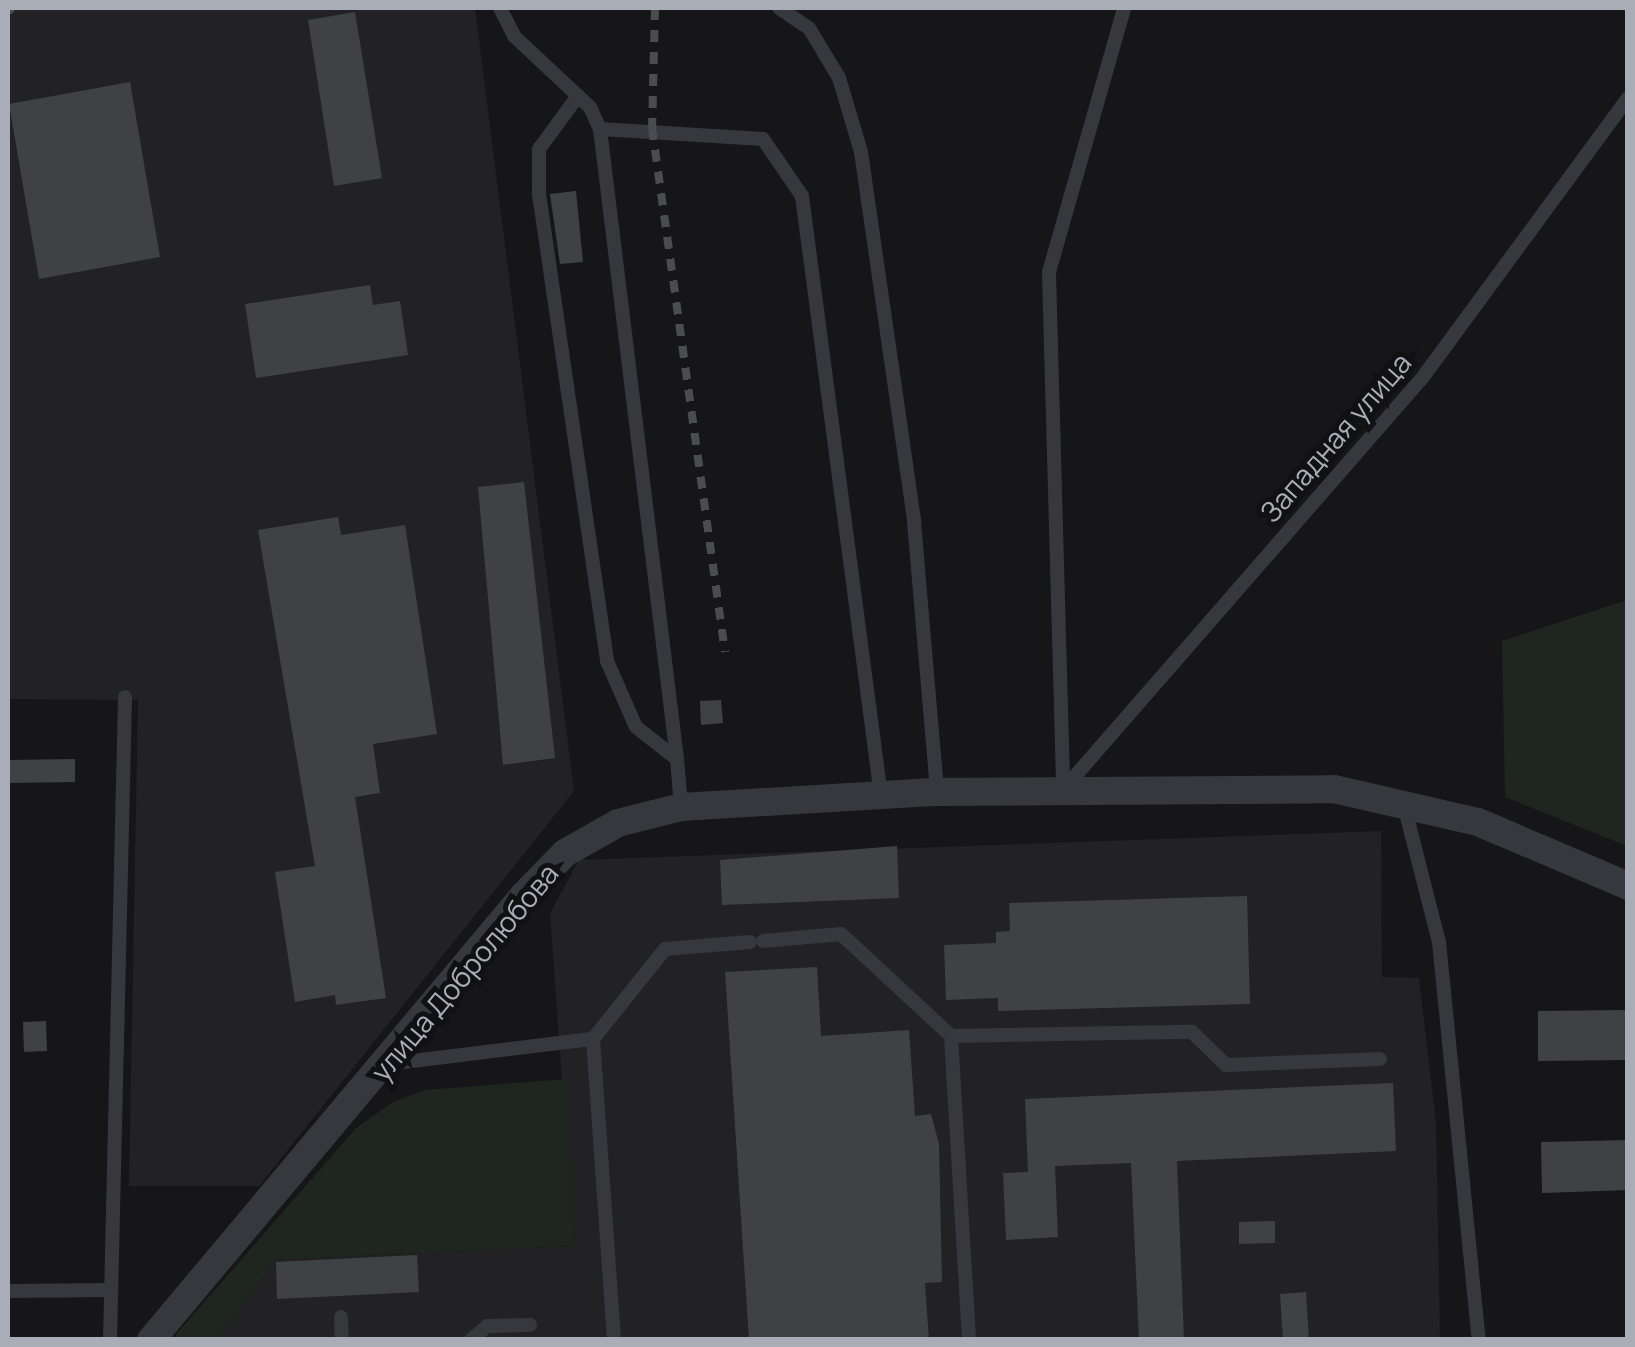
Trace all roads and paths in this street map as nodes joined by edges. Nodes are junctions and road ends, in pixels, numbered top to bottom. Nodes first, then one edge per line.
1 (500, 8) edge
2 (778, 8) edge
3 (1124, 8) edge
4 (578, 96) junction
5 (1628, 98) edge
6 (600, 129) junction
7 (125, 697) dead end
8 (677, 758) junction
9 (1062, 787) junction
10 (937, 792) junction
11 (881, 796) junction
12 (1403, 800) junction
13 (681, 807) junction
14 (1628, 886) edge
15 (951, 1036) junction
16 (594, 1039) junction
17 (1380, 1059) dead end
18 (387, 1064) junction
19 (111, 1290) junction
20 (8, 1291) edge
21 (341, 1316) dead end
22 (530, 1325) dead end
23 (110, 1340) edge
24 (151, 1340) edge
25 (342, 1340) edge
26 (470, 1340) edge
27 (614, 1340) edge
28 (970, 1340) edge
29 (1479, 1340) edge

1 - 4 lane
2 - 10 lane
3 - 9 lane
4 - 6 lane
4 - 8 lane
5 - 9 lane, Западная улица
6 - 8 lane
6 - 11 lane
7 - 19 lane
8 - 13 lane
9 - 10 street, улица Добролюбова
9 - 12 street, улица Добролюбова
10 - 11 street, улица Добролюбова
11 - 13 street, улица Добролюбова
12 - 14 street, улица Добролюбова
12 - 29 lane
13 - 18 street, улица Добролюбова
15 - 16 lane
15 - 17 lane
15 - 28 lane
16 - 18 lane
16 - 27 lane
18 - 24 street, улица Добролюбова
19 - 20 lane
19 - 23 lane
21 - 25 lane
22 - 26 lane

